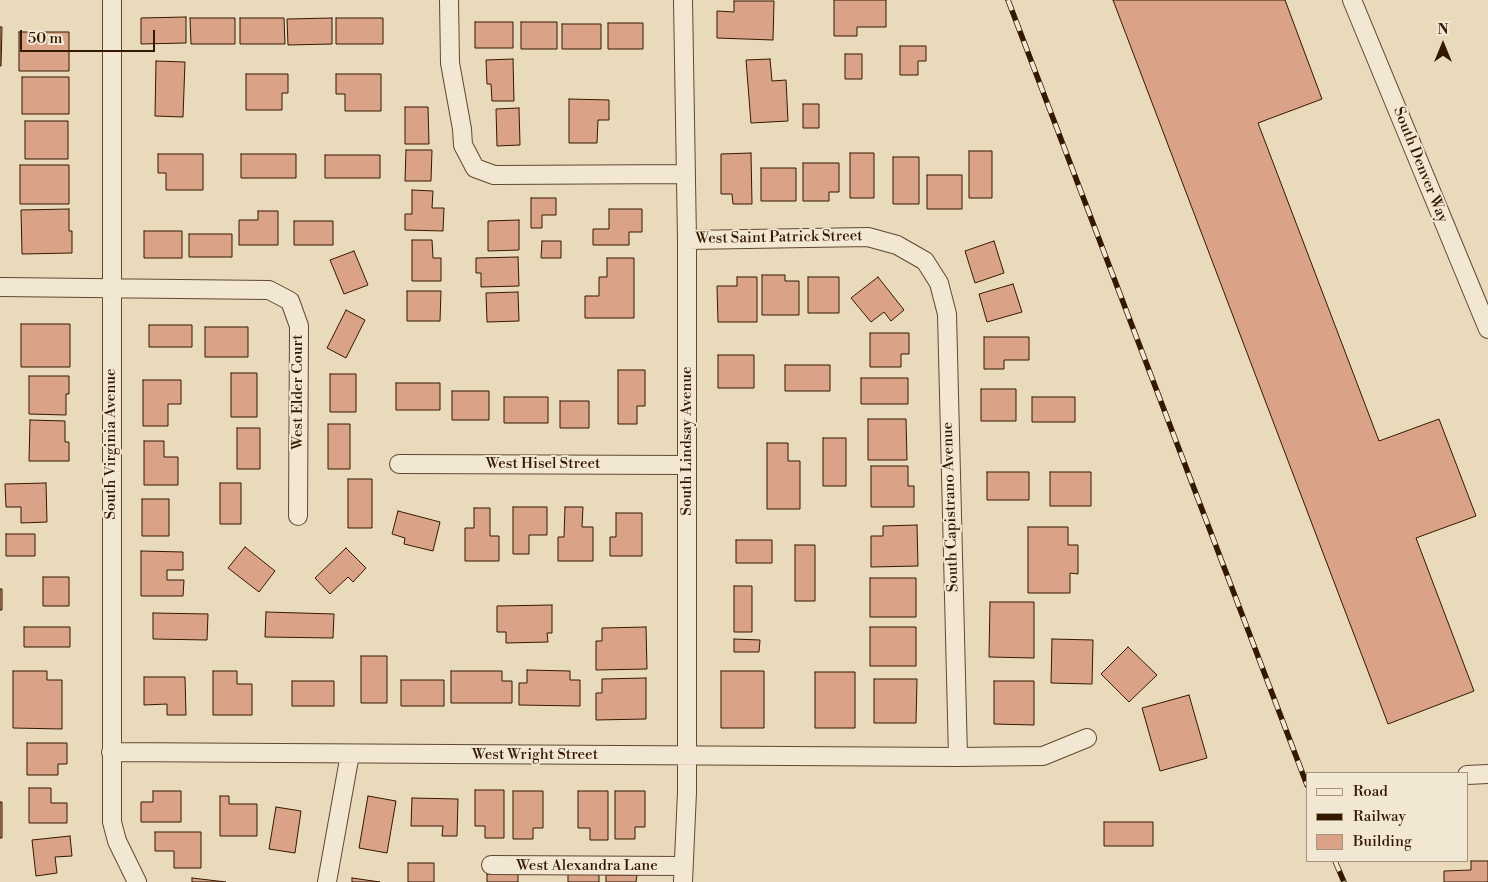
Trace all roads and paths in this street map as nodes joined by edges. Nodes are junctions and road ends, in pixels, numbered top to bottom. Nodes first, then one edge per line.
1 (112, 0) edge
2 (449, 0) edge
3 (683, 0) edge
4 (1352, 0) edge
5 (686, 174) junction
6 (687, 240) junction
7 (925, 261) joint
8 (0, 287) edge
9 (111, 289) junction
10 (1488, 329) edge
11 (399, 464) dead end
12 (687, 465) junction
13 (298, 516) dead end
14 (1087, 738) dead end
15 (111, 752) junction
16 (350, 754) junction
17 (687, 756) junction
18 (958, 758) junction
19 (1488, 774) edge
20 (1468, 775) edge
21 (491, 865) dead end
22 (683, 874) edge
23 (137, 882) edge
24 (327, 882) edge

1 - 9 street, South Virginia Avenue
2 - 5 street
3 - 5 street, South Lindsay Avenue
4 - 10 street, South Denver Way
5 - 6 street, South Lindsay Avenue
6 - 7 street, West Saint Patrick Street
6 - 12 street, South Lindsay Avenue
7 - 18 street, South Capistrano Avenue
8 - 9 street, West Elder Court
9 - 13 street, West Elder Court
9 - 15 street, South Virginia Avenue
11 - 12 street, West Hisel Street
12 - 17 street, South Lindsay Avenue
14 - 18 street, West Wright Street
15 - 16 street, West Wright Street
15 - 23 street, South Virginia Avenue
16 - 17 street, West Wright Street
16 - 24 street
17 - 18 street, West Wright Street
17 - 22 street, South Lindsay Avenue
19 - 20 street
21 - 22 street, West Alexandra Lane

